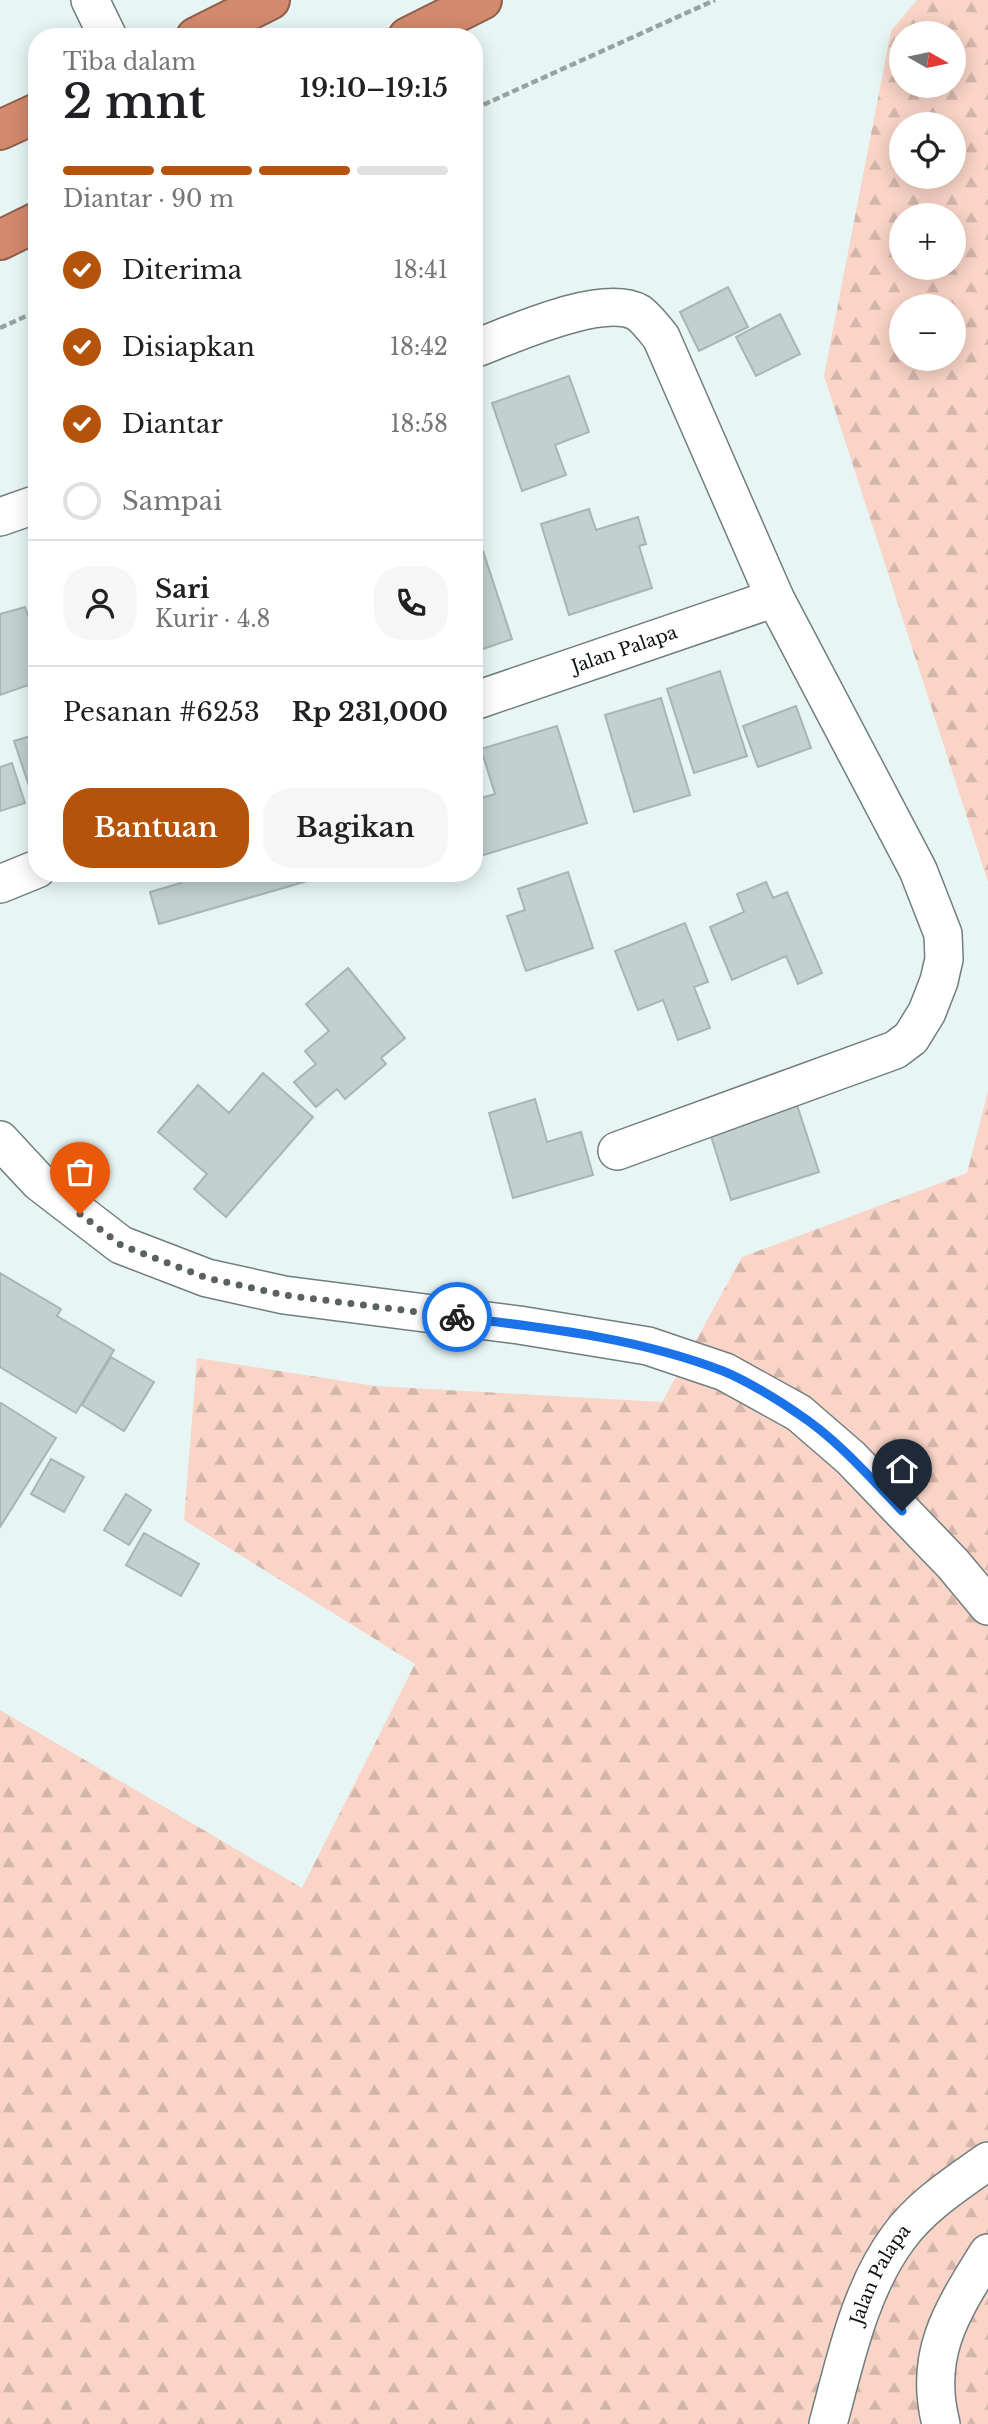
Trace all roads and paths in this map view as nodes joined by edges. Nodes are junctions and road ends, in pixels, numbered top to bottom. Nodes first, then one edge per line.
1 (90, 0) edge
2 (270, 0) edge
3 (482, 0) edge
4 (715, 0) edge
5 (104, 28) edge
6 (214, 28) edge
7 (426, 28) edge
8 (483, 105) edge
9 (28, 117) edge
10 (0, 130) edge
11 (28, 226) edge
12 (0, 240) edge
13 (28, 315) edge
14 (0, 328) edge
15 (483, 346) edge
16 (28, 507) edge
17 (0, 517) edge
18 (775, 598) junction
19 (483, 698) edge
20 (28, 873) edge
21 (0, 884) edge
22 (0, 1140) edge
23 (617, 1151) dead end
24 (988, 1606) edge
25 (988, 2161) edge
26 (988, 2253) edge
27 (828, 2424) edge
28 (941, 2424) edge

1 - 5 street
2 - 6 highway
3 - 7 highway
4 - 8 path
9 - 10 highway
11 - 12 highway
13 - 14 path
15 - 18 street
16 - 17 street
18 - 19 street, Jalan Palapa
18 - 23 street
20 - 21 street
22 - 24 street
25 - 27 street, Jalan Palapa
26 - 28 street

